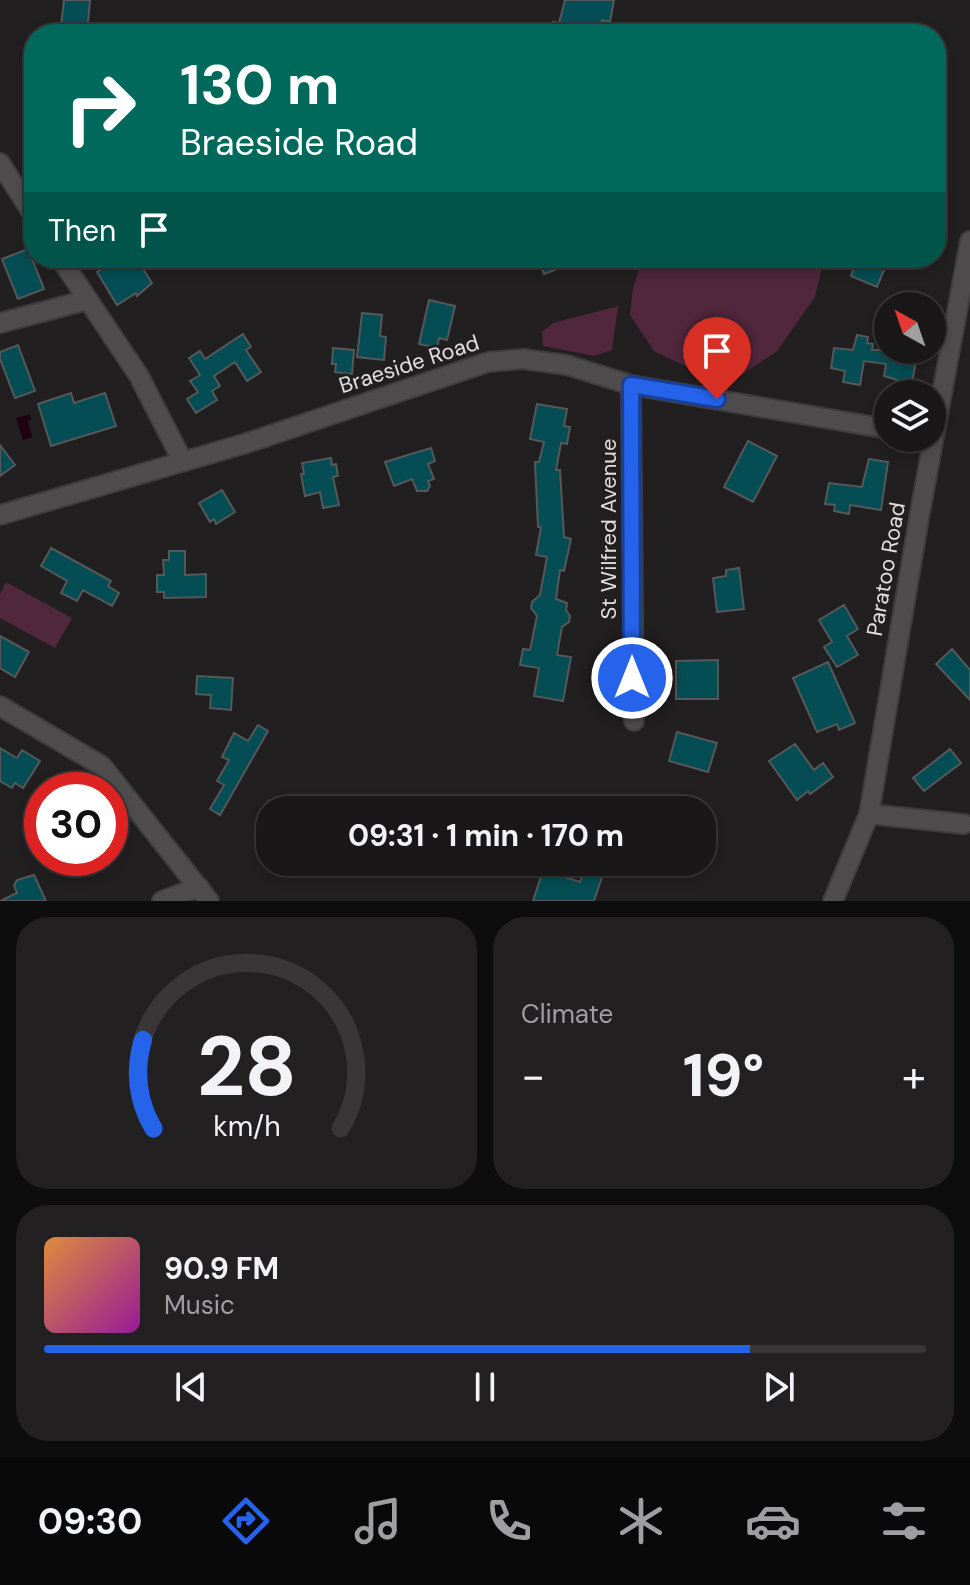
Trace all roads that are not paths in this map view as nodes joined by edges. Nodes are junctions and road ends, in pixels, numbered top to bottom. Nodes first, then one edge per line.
1 (0, 163) edge
2 (24, 200) edge
3 (970, 241) edge
4 (66, 268) edge
5 (87, 300) junction
6 (0, 323) edge
7 (944, 380) edge
8 (631, 385) junction
9 (874, 427) edge
10 (930, 452) edge
11 (182, 460) junction
12 (0, 515) edge
13 (0, 706) edge
14 (634, 721) dead end
15 (869, 814) junction
16 (964, 824) dead end
17 (204, 894) edge
18 (162, 901) edge
19 (833, 901) edge

1 - 2 street
3 - 7 street, Paratoo Road
4 - 5 street
5 - 6 street
5 - 11 street
8 - 9 street, Braeside Road
8 - 11 street, Braeside Road
8 - 14 street, St Wilfred Avenue
10 - 15 street, Paratoo Road
11 - 12 street, Braeside Road
13 - 17 street
15 - 16 street
15 - 19 street, Paratoo Road
17 - 18 street

